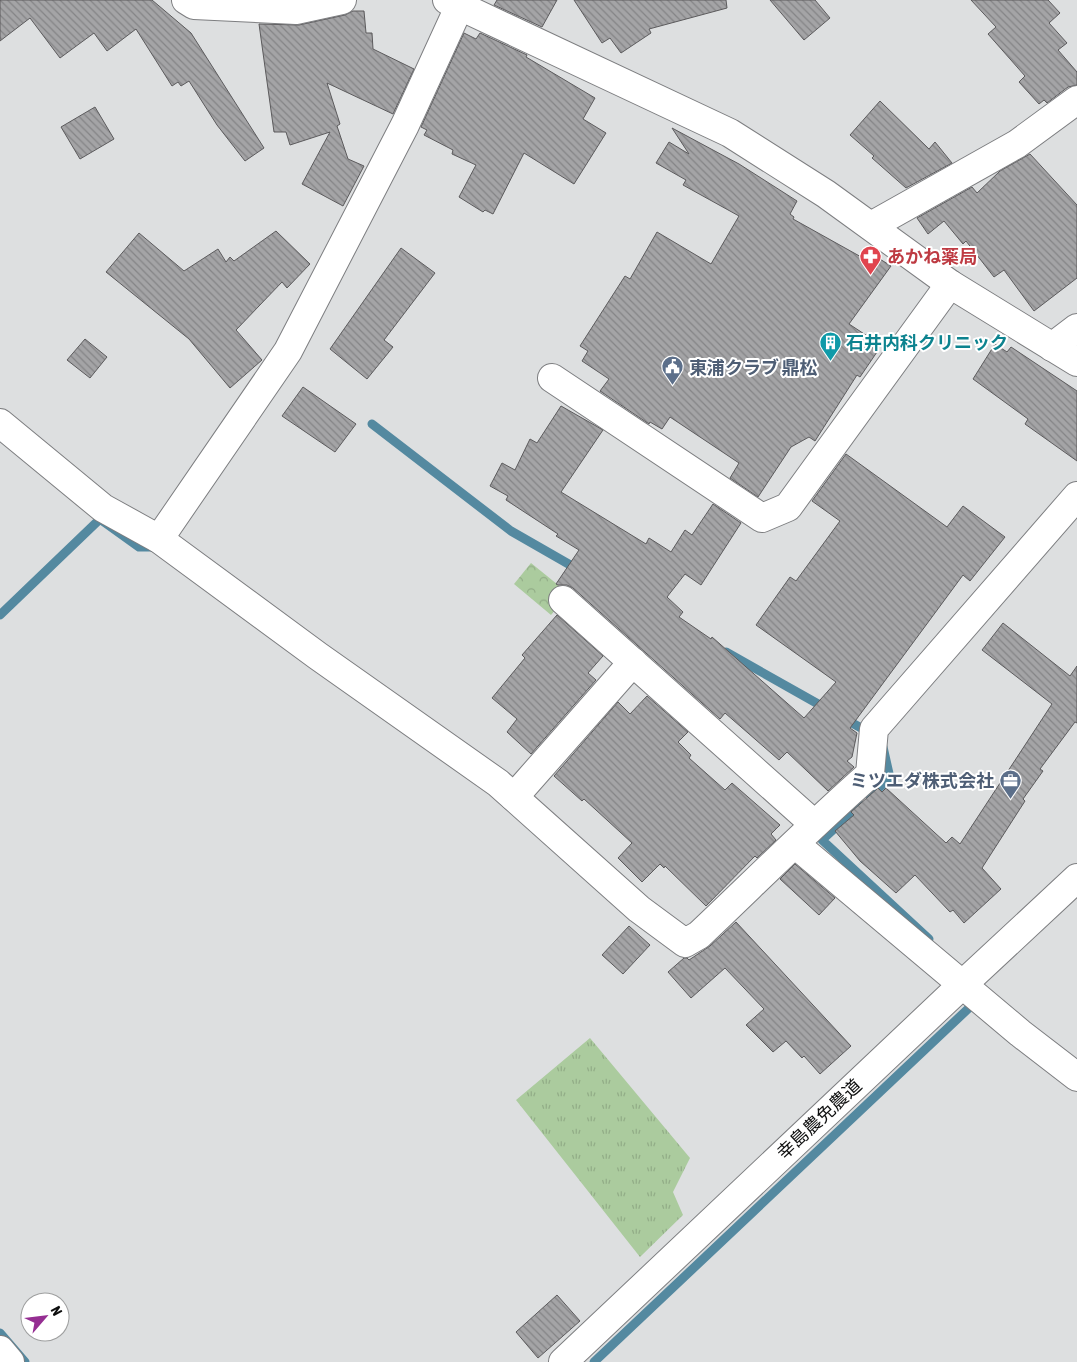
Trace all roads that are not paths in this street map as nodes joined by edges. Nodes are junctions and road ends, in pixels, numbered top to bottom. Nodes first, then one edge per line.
1 (186, 0) edge
2 (342, 0) edge
3 (457, 2) edge
4 (1077, 100) edge
5 (871, 226) junction
6 (950, 284) junction
7 (1077, 328) edge
8 (1052, 347) junction
9 (1077, 362) edge
10 (552, 378) dead end
11 (0, 424) edge
12 (1077, 496) edge
13 (159, 539) junction
14 (563, 600) dead end
15 (633, 662) junction
16 (514, 798) junction
17 (814, 824) junction
18 (795, 844) junction
19 (1077, 878) edge
20 (962, 985) junction
21 (1077, 1077) edge
22 (0, 1350) edge
23 (10, 1362) edge
24 (563, 1362) edge

1 - 2 street
3 - 5 street
3 - 13 street
4 - 5 street
5 - 6 street
6 - 8 street
6 - 10 street
7 - 8 street
8 - 9 street
11 - 13 street
12 - 17 street
13 - 16 street
14 - 15 street
15 - 16 street
15 - 17 street
16 - 18 street
17 - 18 street
18 - 20 street
19 - 20 street, 幸島農免農道
20 - 21 street
20 - 24 street, 幸島農免農道
22 - 23 street

